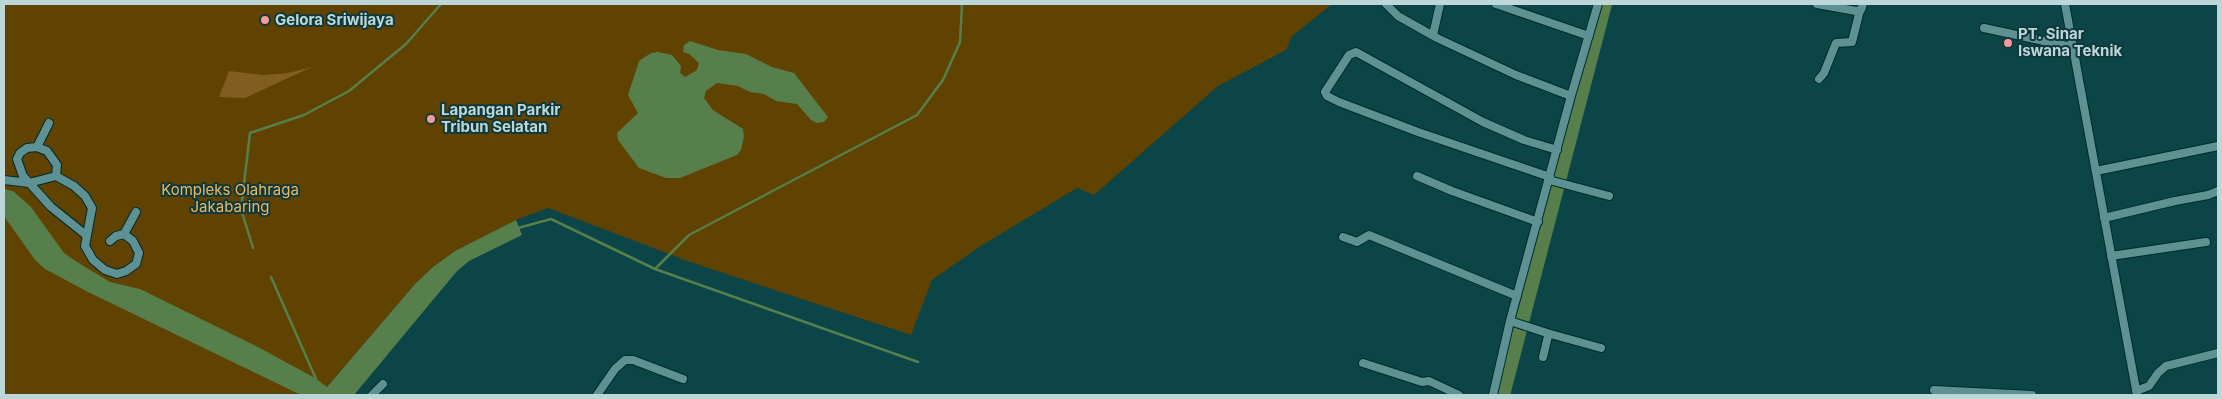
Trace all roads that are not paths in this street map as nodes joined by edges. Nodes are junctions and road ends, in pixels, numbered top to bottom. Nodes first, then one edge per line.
1 (1386, 4) edge
2 (1440, 4) edge
3 (1496, 4) edge
4 (1598, 4) edge
5 (1817, 4) edge
6 (2065, 4) edge
7 (1862, 7) edge
8 (1984, 28) dead end
9 (1433, 35) junction
10 (1589, 36) junction
11 (2072, 47) junction
12 (1819, 79) dead end
13 (1570, 96) junction
14 (50, 123) dead end
15 (2218, 146) edge
16 (37, 147) junction
17 (1557, 150) junction
18 (2096, 171) junction
19 (56, 176) junction
20 (1417, 176) dead end
21 (1550, 179) junction
22 (4, 180) edge
23 (29, 183) junction
24 (2218, 191) edge
25 (1609, 196) dead end
26 (136, 212) dead end
27 (2104, 218) junction
28 (1538, 222) junction
29 (124, 234) junction
30 (86, 235) junction
31 (1344, 237) dead end
32 (110, 241) dead end
33 (2206, 242) dead end
34 (2111, 256) junction
35 (1517, 296) junction
36 (1510, 321) junction
37 (1547, 333) junction
38 (1601, 348) dead end
39 (2218, 353) edge
40 (1543, 357) dead end
41 (1363, 363) dead end
42 (683, 380) dead end
43 (383, 384) dead end
44 (1934, 390) dead end
45 (2137, 393) edge
46 (372, 395) edge
47 (597, 395) edge
48 (1459, 395) edge
49 (1493, 395) edge
50 (2032, 395) edge

1 - 9 street
2 - 9 street
3 - 10 street
4 - 10 street
5 - 7 street
6 - 11 street
7 - 12 street
8 - 11 street
9 - 13 street
10 - 13 street
11 - 18 street
13 - 17 street
14 - 16 street
15 - 18 street
16 - 19 street
16 - 23 street
17 - 21 street
17 - 21 street
18 - 27 street
19 - 23 street
19 - 30 street
20 - 28 street
21 - 25 street
21 - 28 street
22 - 23 street
23 - 30 street
24 - 27 street
26 - 29 street
27 - 34 street
28 - 35 street
29 - 30 street
29 - 32 street
31 - 35 street
33 - 34 street
34 - 45 street
35 - 36 street
36 - 37 street
36 - 49 street
37 - 38 street
37 - 40 street
39 - 45 street
41 - 48 street
42 - 47 street
43 - 46 street
44 - 50 street

